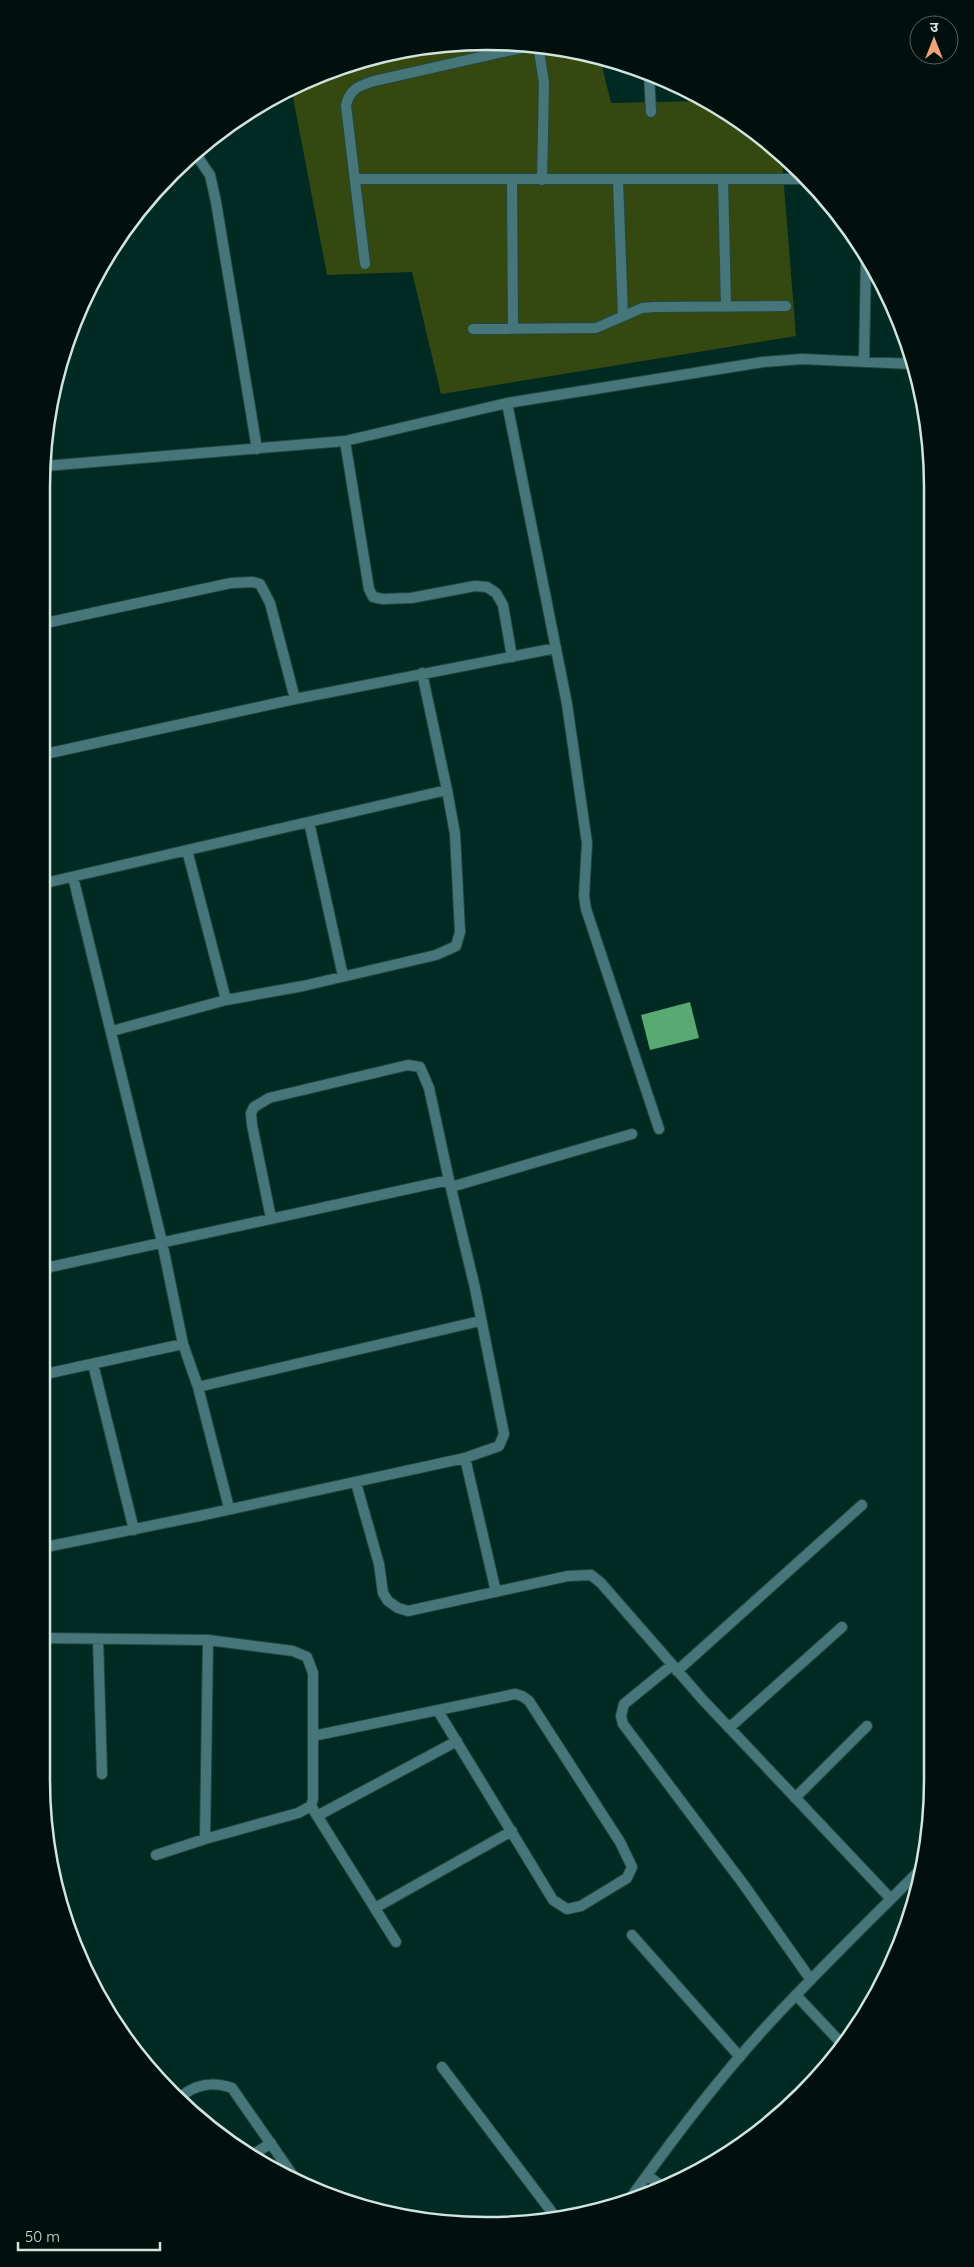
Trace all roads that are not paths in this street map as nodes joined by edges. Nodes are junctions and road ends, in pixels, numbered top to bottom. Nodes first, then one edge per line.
1 (508, 51) edge
2 (539, 54) edge
3 (649, 81) edge
4 (651, 112) dead end
5 (199, 158) edge
6 (355, 179) junction
7 (797, 179) edge
8 (512, 180) junction
9 (542, 180) junction
10 (618, 180) junction
11 (723, 180) junction
12 (365, 264) dead end
13 (866, 270) edge
14 (726, 306) junction
15 (786, 306) dead end
16 (623, 316) junction
17 (473, 329) dead end
18 (513, 329) junction
19 (864, 362) junction
20 (906, 364) edge
21 (507, 403) junction
22 (344, 441) junction
23 (257, 448) junction
24 (51, 466) edge
25 (50, 622) edge
26 (556, 648) junction
27 (512, 657) junction
28 (422, 673) junction
29 (295, 699) junction
30 (50, 753) edge
31 (447, 790) junction
32 (309, 822) junction
33 (187, 850) junction
34 (73, 877) junction
35 (50, 882) edge
36 (343, 976) junction
37 (226, 1000) junction
38 (112, 1031) junction
39 (658, 1129) dead end
40 (632, 1134) dead end
41 (450, 1184) junction
42 (271, 1218) junction
43 (162, 1242) junction
44 (50, 1267) edge
45 (480, 1321) junction
46 (183, 1344) junction
47 (93, 1364) junction
48 (50, 1373) edge
49 (198, 1387) junction
50 (464, 1458) junction
51 (356, 1483) junction
52 (862, 1505) dead end
53 (229, 1508) junction
54 (134, 1530) junction
55 (50, 1546) edge
56 (496, 1592) junction
57 (842, 1627) dead end
58 (50, 1638) edge
59 (98, 1638) junction
60 (208, 1640) junction
61 (675, 1668) junction
62 (438, 1710) junction
63 (867, 1726) dead end
64 (729, 1728) junction
65 (313, 1736) junction
66 (457, 1741) junction
67 (102, 1774) dead end
68 (795, 1798) junction
69 (311, 1806) junction
70 (317, 1816) junction
71 (512, 1832) junction
72 (205, 1839) junction
73 (156, 1855) dead end
74 (913, 1877) edge
75 (891, 1899) junction
76 (375, 1908) junction
77 (632, 1935) dead end
78 (396, 1942) dead end
79 (811, 1980) junction
80 (796, 1995) junction
81 (838, 2040) edge
82 (740, 2057) junction
83 (442, 2067) dead end
84 (184, 2095) edge
85 (271, 2143) junction
86 (258, 2152) edge
87 (289, 2169) edge
88 (647, 2175) junction
89 (657, 2183) edge
90 (636, 2191) edge
91 (552, 2212) edge

1 - 6 street
2 - 9 street
3 - 4 street
5 - 23 street
6 - 8 street
6 - 12 street
7 - 11 street
8 - 9 street
8 - 18 street
9 - 10 street
10 - 11 street
10 - 16 street
11 - 14 street
13 - 19 street
14 - 15 street
14 - 16 street
16 - 18 street
17 - 18 street
19 - 20 street
19 - 21 street
21 - 22 street
21 - 26 street
22 - 23 street
22 - 27 street
23 - 24 street
25 - 29 street
26 - 27 street
26 - 39 street
27 - 28 street
28 - 29 street
28 - 31 street
29 - 30 street
31 - 32 street
31 - 36 street
32 - 33 street
32 - 36 street
33 - 34 street
33 - 37 street
34 - 35 street
34 - 38 street
36 - 37 street
37 - 38 street
38 - 43 street
40 - 41 street
41 - 42 street
41 - 42 street
41 - 45 street
42 - 43 street
43 - 44 street
43 - 46 street
45 - 49 street
45 - 50 street
46 - 47 street
46 - 49 street
47 - 48 street
47 - 54 street
49 - 53 street
50 - 51 street
50 - 56 street
51 - 53 street
51 - 56 street
52 - 61 street
53 - 54 street
54 - 55 street
56 - 61 street
57 - 64 street
58 - 59 street
59 - 60 street
59 - 67 street
60 - 65 street
60 - 72 street
61 - 64 street
61 - 79 street
62 - 65 street
62 - 66 street
62 - 71 street
63 - 68 street
64 - 68 street
65 - 69 street
66 - 70 street
66 - 71 street
68 - 75 street
69 - 70 street
69 - 72 street
70 - 76 street
71 - 76 street
72 - 73 street
74 - 75 street
75 - 79 street
76 - 78 street
77 - 82 street
79 - 80 street
80 - 81 street
80 - 82 street
82 - 88 street
83 - 91 street
84 - 85 street
85 - 86 street
85 - 87 street
88 - 89 street
88 - 90 street

